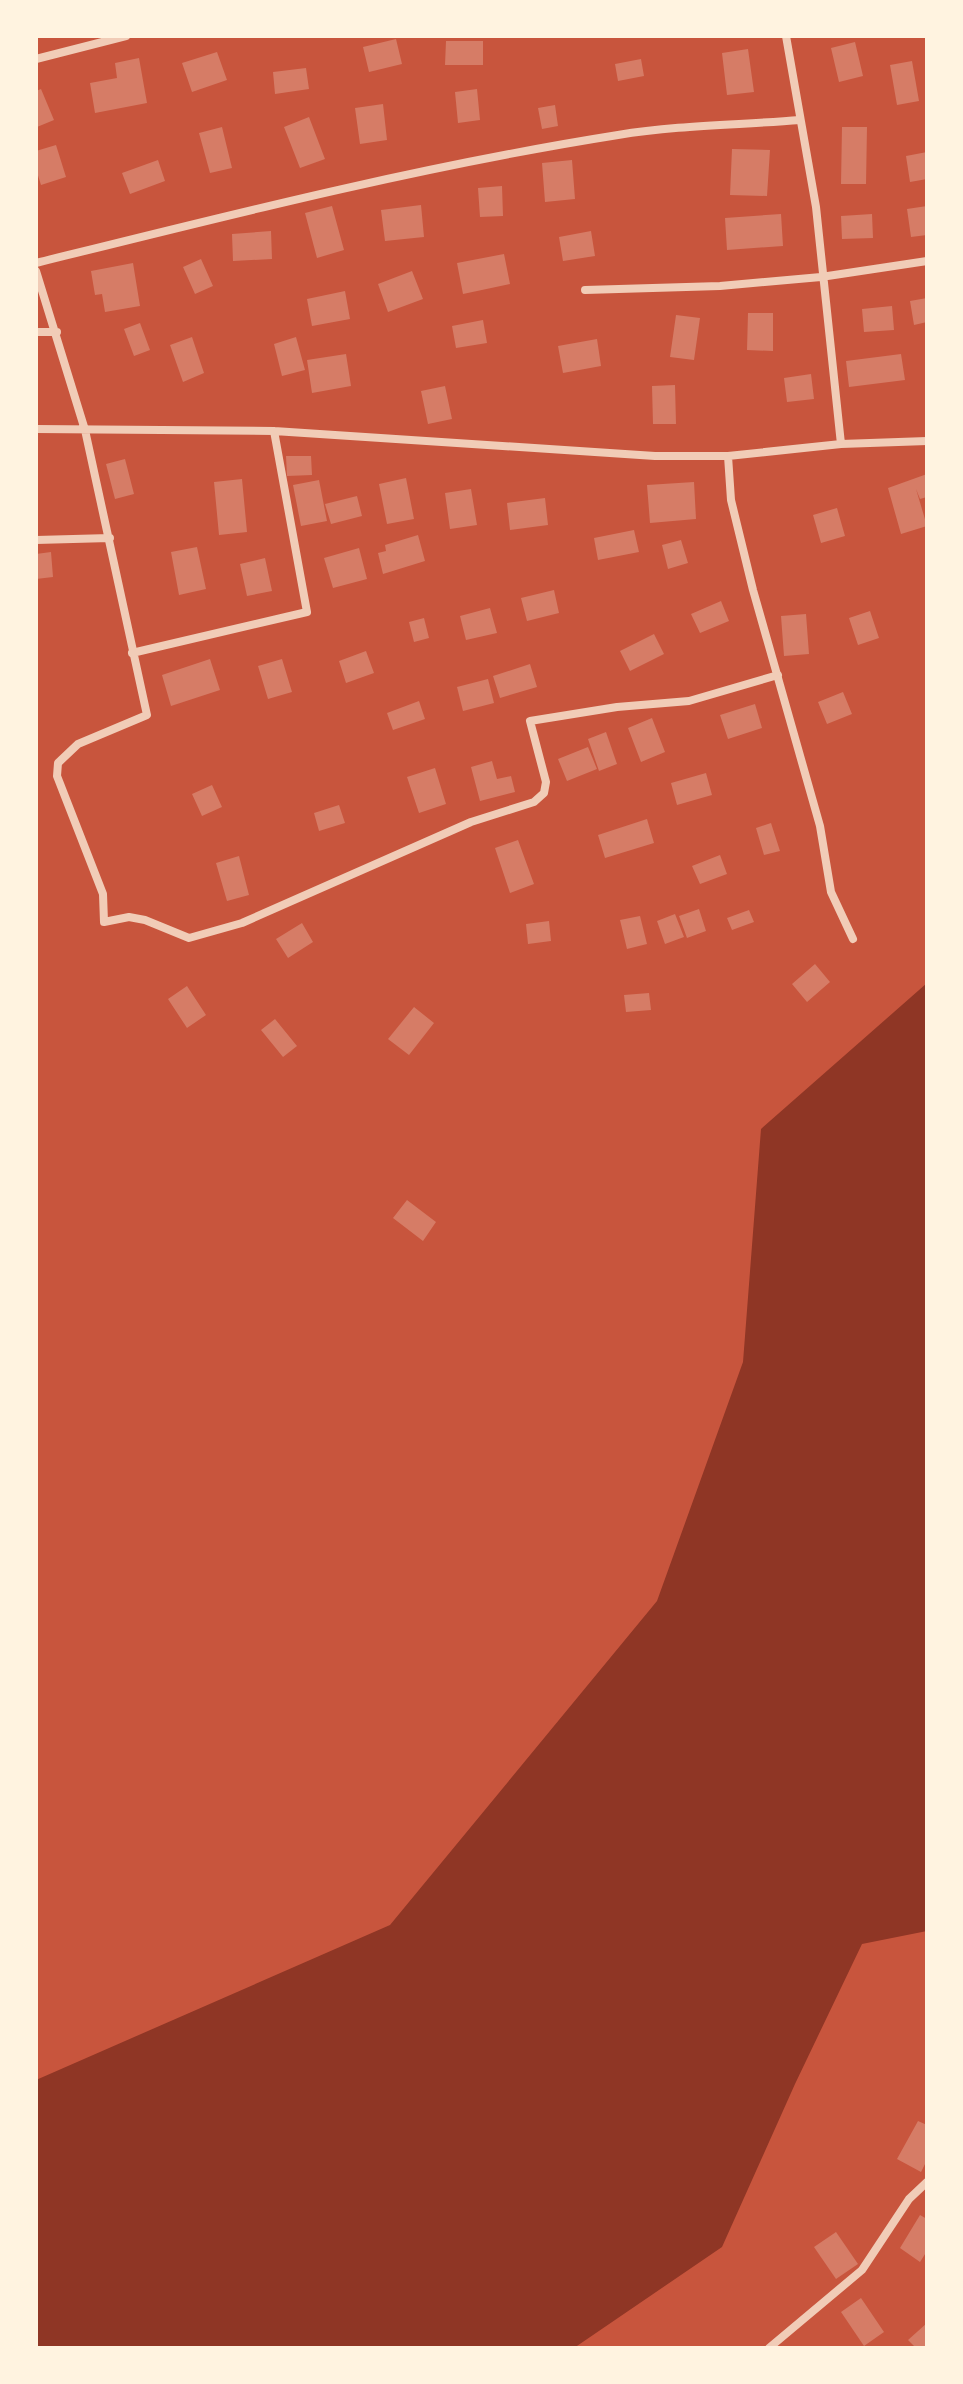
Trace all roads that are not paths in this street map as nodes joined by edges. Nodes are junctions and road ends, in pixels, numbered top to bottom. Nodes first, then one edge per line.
1 (126, 36) edge
2 (786, 36) edge
3 (36, 59) edge
4 (800, 120) junction
5 (927, 261) edge
6 (36, 263) edge
7 (36, 271) edge
8 (821, 277) junction
9 (585, 290) dead end
10 (36, 332) edge
11 (57, 332) junction
12 (36, 429) edge
13 (85, 430) junction
14 (274, 431) junction
15 (927, 441) edge
16 (841, 444) junction
17 (728, 456) junction
18 (110, 538) junction
19 (36, 540) edge
20 (132, 653) junction
21 (778, 675) junction
22 (853, 939) dead end
23 (927, 2182) edge
24 (769, 2348) edge

1 - 3 street
2 - 4 street
4 - 6 street
4 - 8 street
5 - 8 street
7 - 11 street
8 - 9 street
8 - 16 street
10 - 11 street
11 - 13 street
12 - 13 street
13 - 14 street
13 - 18 street
14 - 17 street
14 - 20 street
15 - 16 street
16 - 17 street
17 - 21 street
18 - 19 street
18 - 20 street
20 - 21 street
21 - 22 street
23 - 24 street

